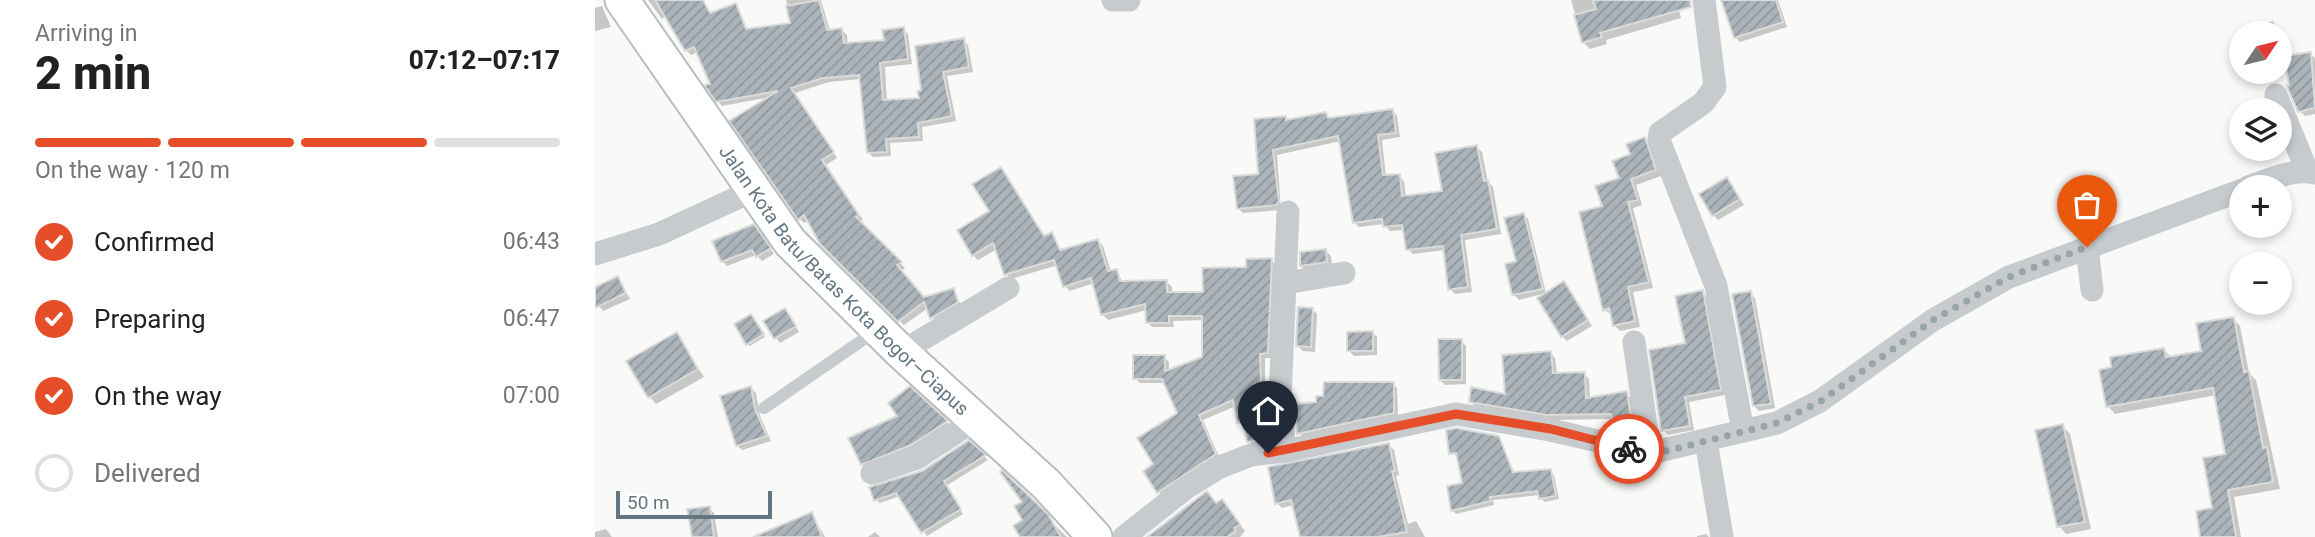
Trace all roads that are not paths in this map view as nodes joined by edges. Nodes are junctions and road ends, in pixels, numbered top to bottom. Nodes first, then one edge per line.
1 (622, 0) edge
2 (1113, 0) edge
3 (1129, 0) edge
4 (1704, 0) edge
5 (2276, 95) dead end
6 (2311, 172) edge
7 (2292, 177) edge
8 (751, 191) junction
9 (2229, 195) edge
10 (1287, 212) dead end
11 (2087, 247) junction
12 (595, 254) edge
13 (1344, 273) dead end
14 (1286, 283) junction
15 (1008, 288) dead end
16 (2092, 290) dead end
17 (889, 341) junction
18 (1634, 342) dead end
19 (764, 408) dead end
20 (975, 420) junction
21 (1743, 431) junction
22 (1706, 440) junction
23 (1285, 451) junction
24 (1650, 453) junction
25 (872, 473) dead end
26 (1095, 537) edge
27 (1124, 537) edge
28 (1722, 537) edge

1 - 8 main road, Jalan Kota Batu/Batas Kota Bogor–Ciapus
2 - 3 street
4 - 21 street
5 - 6 street
6 - 7 street
8 - 12 street
8 - 17 main road, Jalan Kota Batu/Batas Kota Bogor–Ciapus
9 - 11 street
10 - 14 street
11 - 16 street
11 - 21 street
13 - 14 street
14 - 23 street
15 - 17 street
17 - 19 lane
17 - 20 main road, Jalan Kota Batu/Batas Kota Bogor–Ciapus
18 - 24 street
20 - 25 street
20 - 26 main road, Jalan Kota Batu/Batas Kota Bogor–Ciapus
21 - 22 street
22 - 24 street
22 - 28 street
23 - 24 street
23 - 27 street

